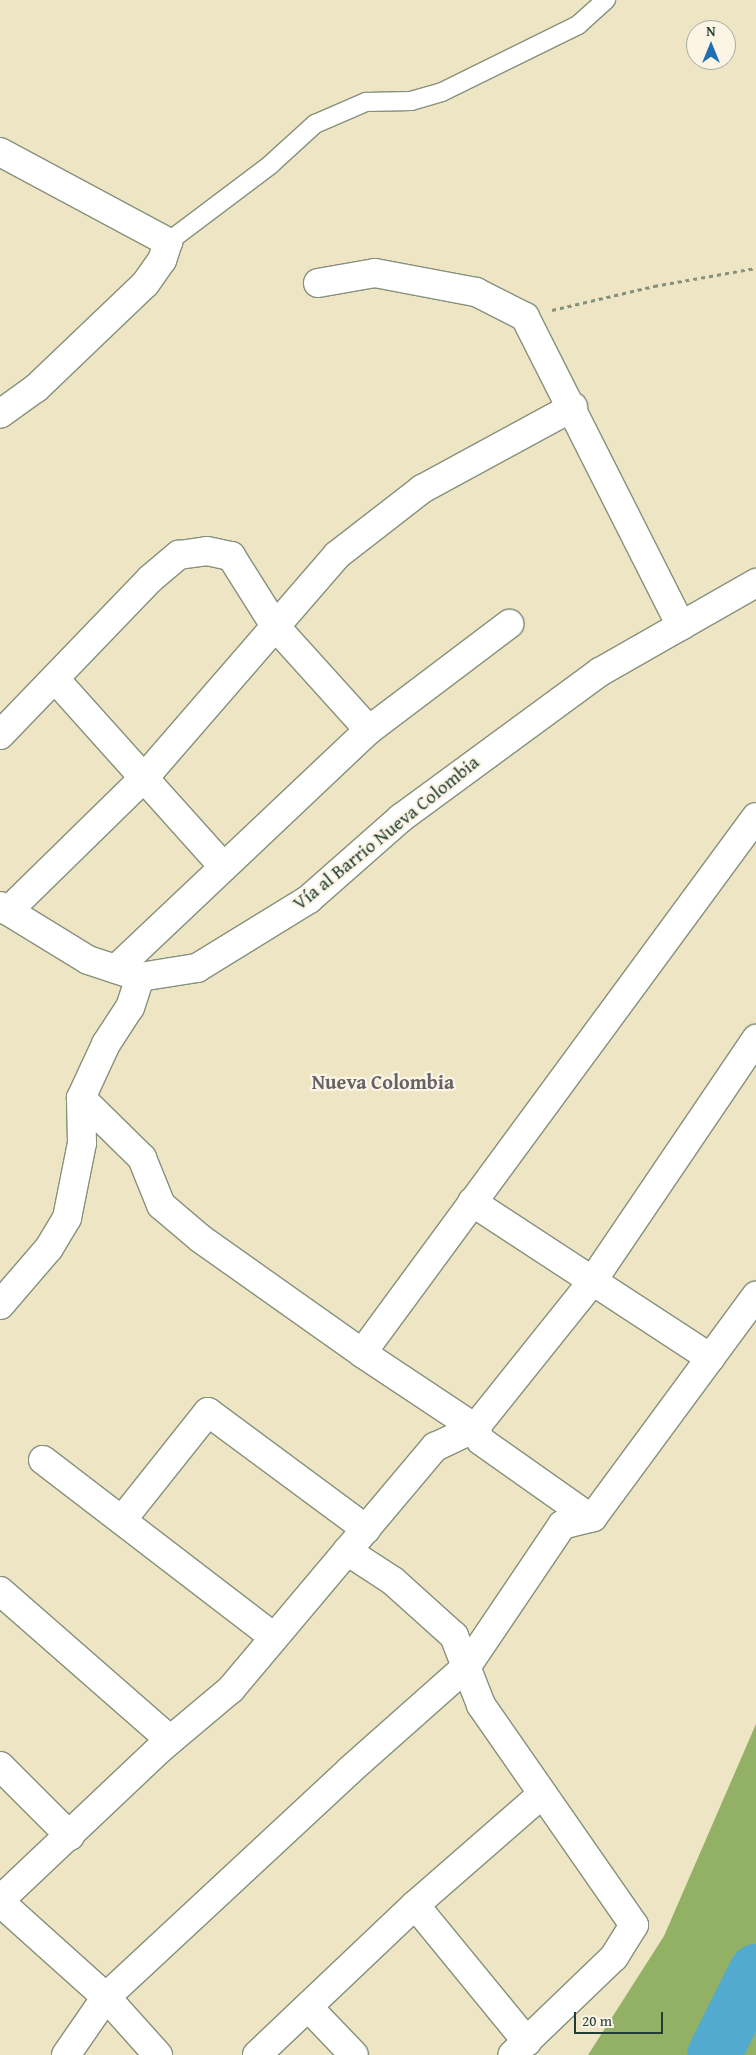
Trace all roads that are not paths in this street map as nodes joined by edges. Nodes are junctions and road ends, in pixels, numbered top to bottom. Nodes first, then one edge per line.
1 (606, 0) edge
2 (0, 152) edge
3 (168, 242) junction
4 (318, 283) dead end
5 (572, 407) junction
6 (0, 414) edge
7 (756, 583) edge
8 (509, 624) dead end
9 (275, 626) junction
10 (681, 626) junction
11 (56, 680) junction
12 (369, 730) junction
13 (0, 735) edge
14 (144, 778) junction
15 (756, 817) edge
16 (224, 867) junction
17 (4, 908) edge
18 (128, 973) junction
19 (756, 1039) edge
20 (81, 1098) junction
21 (472, 1202) junction
22 (591, 1283) junction
23 (756, 1296) edge
24 (0, 1305) edge
25 (362, 1353) junction
26 (710, 1358) junction
27 (475, 1428) junction
28 (43, 1460) dead end
29 (590, 1518) junction
30 (122, 1520) junction
31 (366, 1529) junction
32 (347, 1551) junction
33 (0, 1591) edge
34 (274, 1638) junction
35 (467, 1666) junction
36 (170, 1740) junction
37 (0, 1766) edge
38 (541, 1795) junction
39 (70, 1836) junction
40 (0, 1901) edge
41 (415, 1905) junction
42 (106, 1997) junction
43 (308, 2007) junction
44 (519, 2048) edge
45 (66, 2055) edge
46 (158, 2055) edge
47 (257, 2055) edge
48 (354, 2055) edge

1 - 3 lane
2 - 3 street
3 - 6 street
4 - 5 street
5 - 9 street
5 - 10 street
7 - 10 street, Vía al Barrio Nueva Colombia
8 - 12 street
9 - 11 street
9 - 12 street
9 - 14 street
10 - 18 street, Vía al Barrio Nueva Colombia
11 - 13 street
11 - 14 street
12 - 16 street
14 - 16 street
14 - 17 street
15 - 21 street
16 - 18 street
17 - 18 street, Vía al Barrio Nueva Colombia
18 - 20 street
19 - 22 street
20 - 24 street
20 - 25 street
21 - 22 street
21 - 25 street
22 - 26 street
22 - 27 street
23 - 26 street
25 - 27 street
26 - 29 street
27 - 29 street
27 - 31 street
28 - 30 street
29 - 35 street
30 - 31 street
30 - 34 street
31 - 32 street
32 - 34 street
32 - 35 street
33 - 36 street
34 - 36 street
35 - 38 street
35 - 42 street
36 - 39 street
37 - 39 street
38 - 41 street
38 - 44 street
39 - 40 street
40 - 42 street
41 - 43 street
41 - 44 street
42 - 45 street
42 - 46 street
43 - 47 street
43 - 48 street

